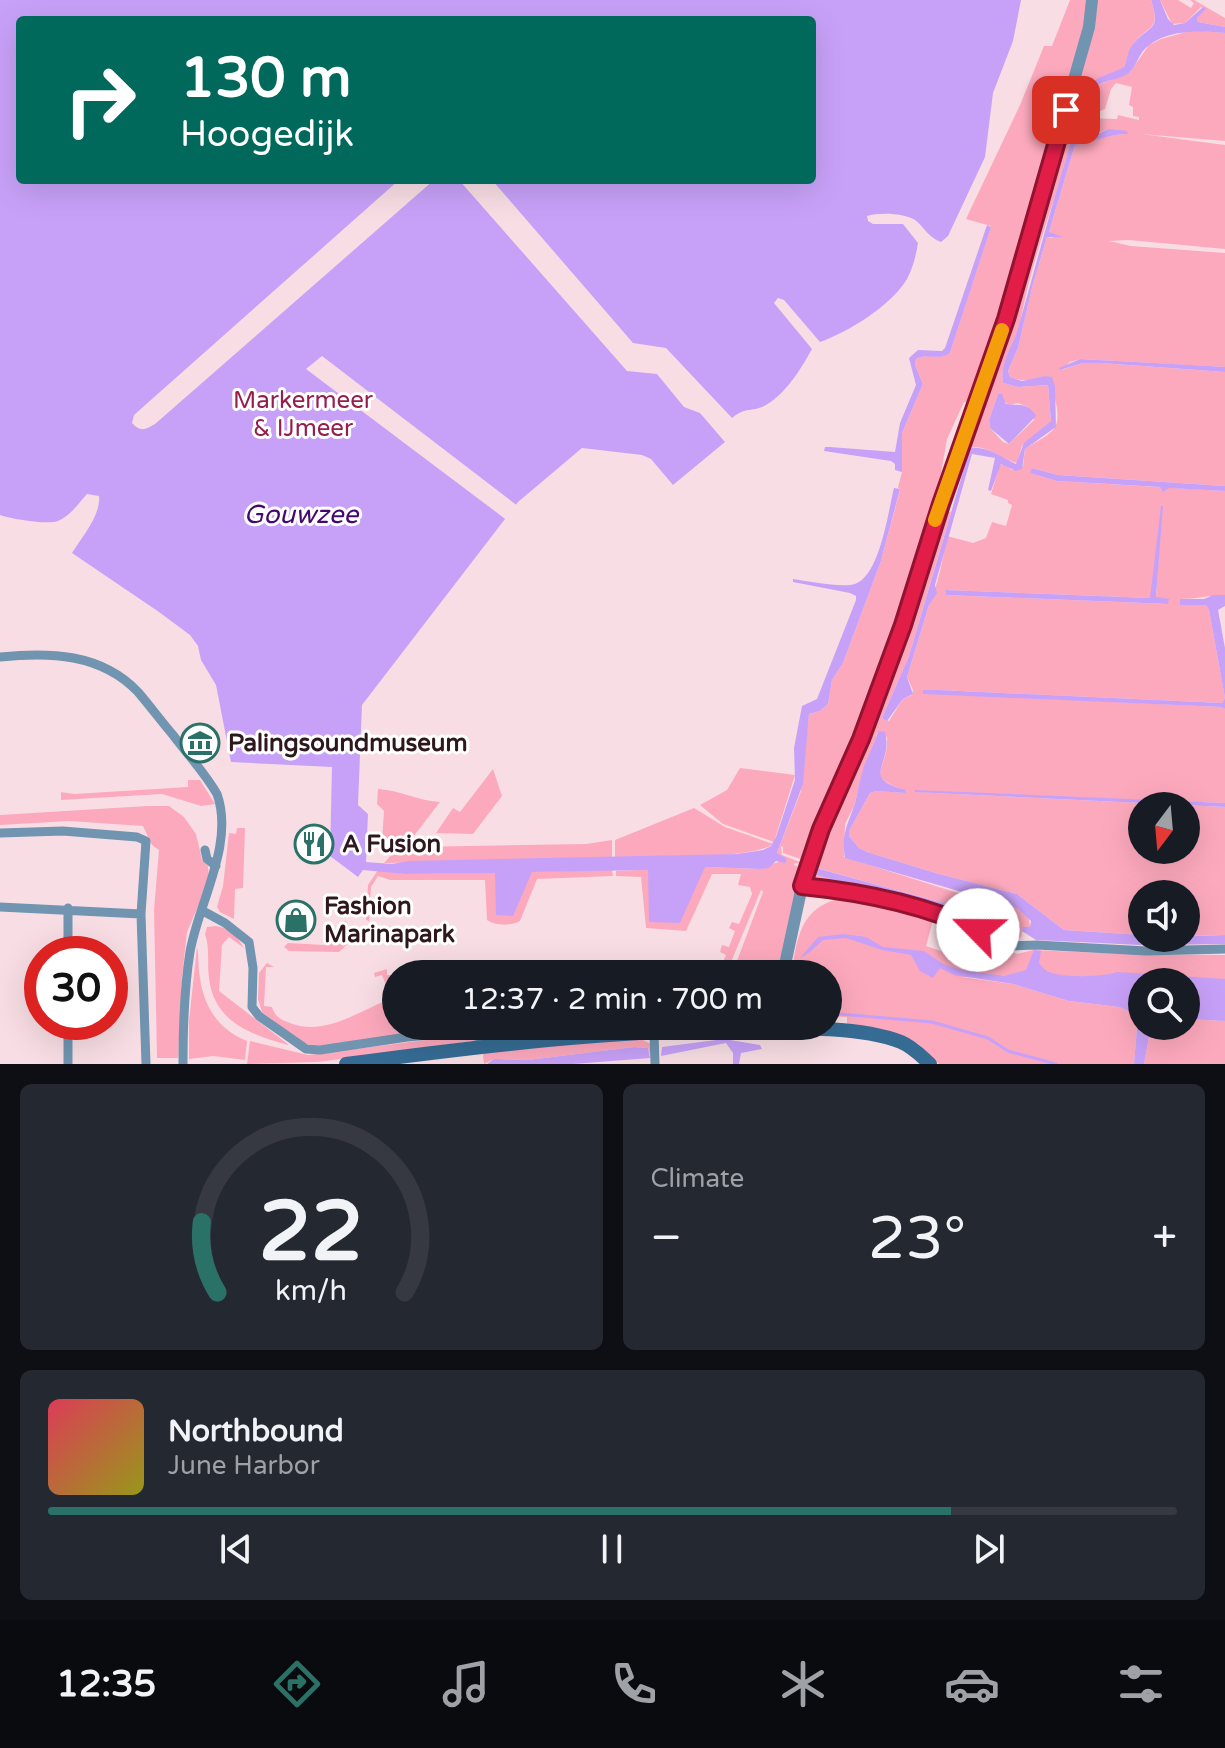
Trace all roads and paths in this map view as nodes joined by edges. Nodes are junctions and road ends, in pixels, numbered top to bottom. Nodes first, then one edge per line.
1 (1092, 0) edge
2 (0, 657) edge
3 (0, 833) edge
4 (205, 850) dead end
5 (216, 866) junction
6 (802, 886) junction
7 (0, 907) edge
8 (68, 908) junction
9 (203, 911) junction
10 (141, 914) junction
11 (68, 936) edge
12 (1225, 949) edge
13 (786, 960) edge
14 (842, 1031) edge
15 (68, 1040) edge
16 (556, 1040) edge
17 (654, 1040) edge
18 (500, 1044) junction
19 (68, 1064) edge
20 (146, 1064) edge
21 (183, 1064) edge
22 (346, 1064) edge
23 (655, 1064) edge
24 (930, 1064) edge

1 - 6 street
2 - 5 street
3 - 10 street
4 - 5 street
5 - 9 street
6 - 12 street
6 - 13 street
7 - 8 street
8 - 10 street
8 - 11 street
9 - 18 street
9 - 21 street
10 - 20 street
14 - 24 main road
15 - 19 street
16 - 18 main road
17 - 23 street
18 - 22 main road

